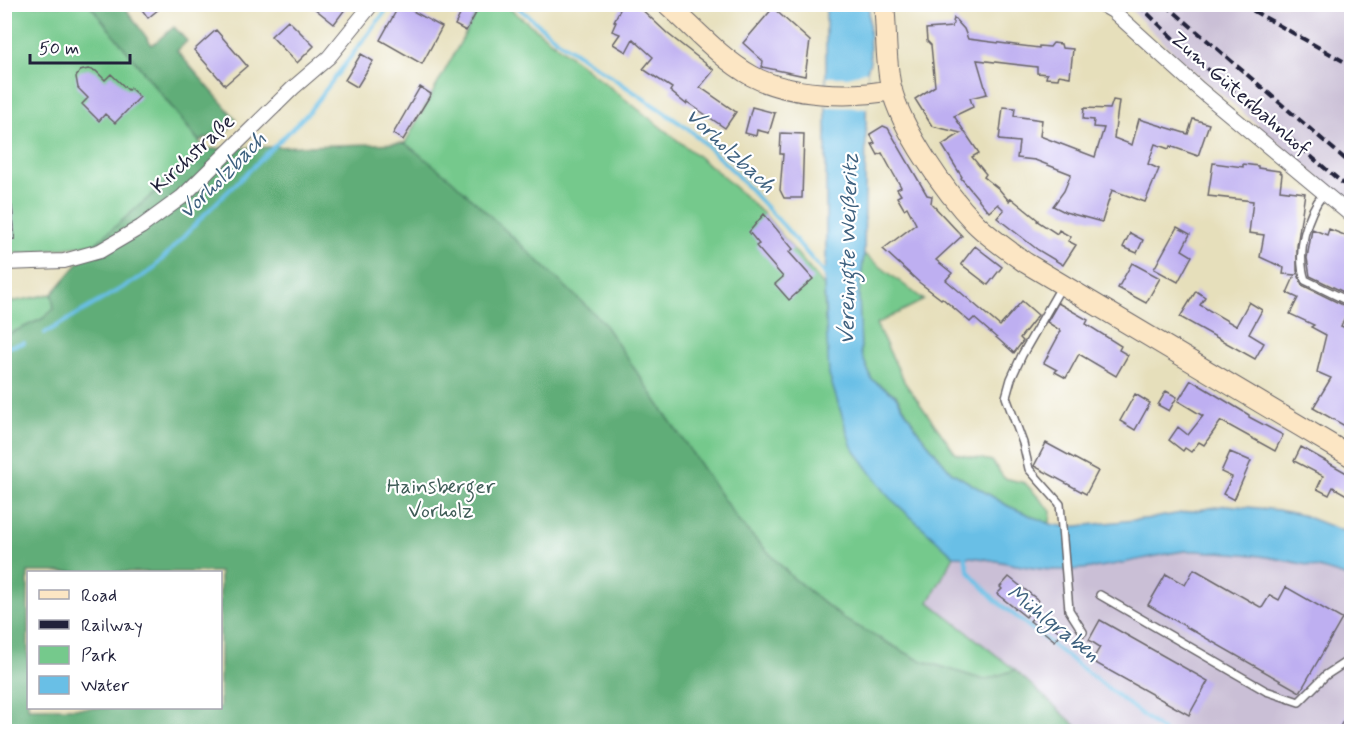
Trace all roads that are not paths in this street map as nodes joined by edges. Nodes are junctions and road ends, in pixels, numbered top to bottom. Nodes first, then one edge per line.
1 (372, 4) edge
2 (667, 4) edge
3 (884, 4) edge
4 (1101, 4) edge
5 (892, 90) junction
6 (1324, 193) junction
7 (1352, 216) edge
8 (4, 263) edge
9 (1062, 285) junction
10 (1352, 303) edge
11 (1352, 457) edge
12 (1100, 595) dead end
13 (1083, 632) dead end
14 (1352, 658) edge

1 - 8 street, Kirchstraße
2 - 5 main road
3 - 5 main road
4 - 6 street, Zum Güterbahnhof
5 - 9 main road
6 - 7 street, Zum Güterbahnhof
6 - 10 lane
9 - 11 main road
9 - 13 lane
12 - 14 lane

